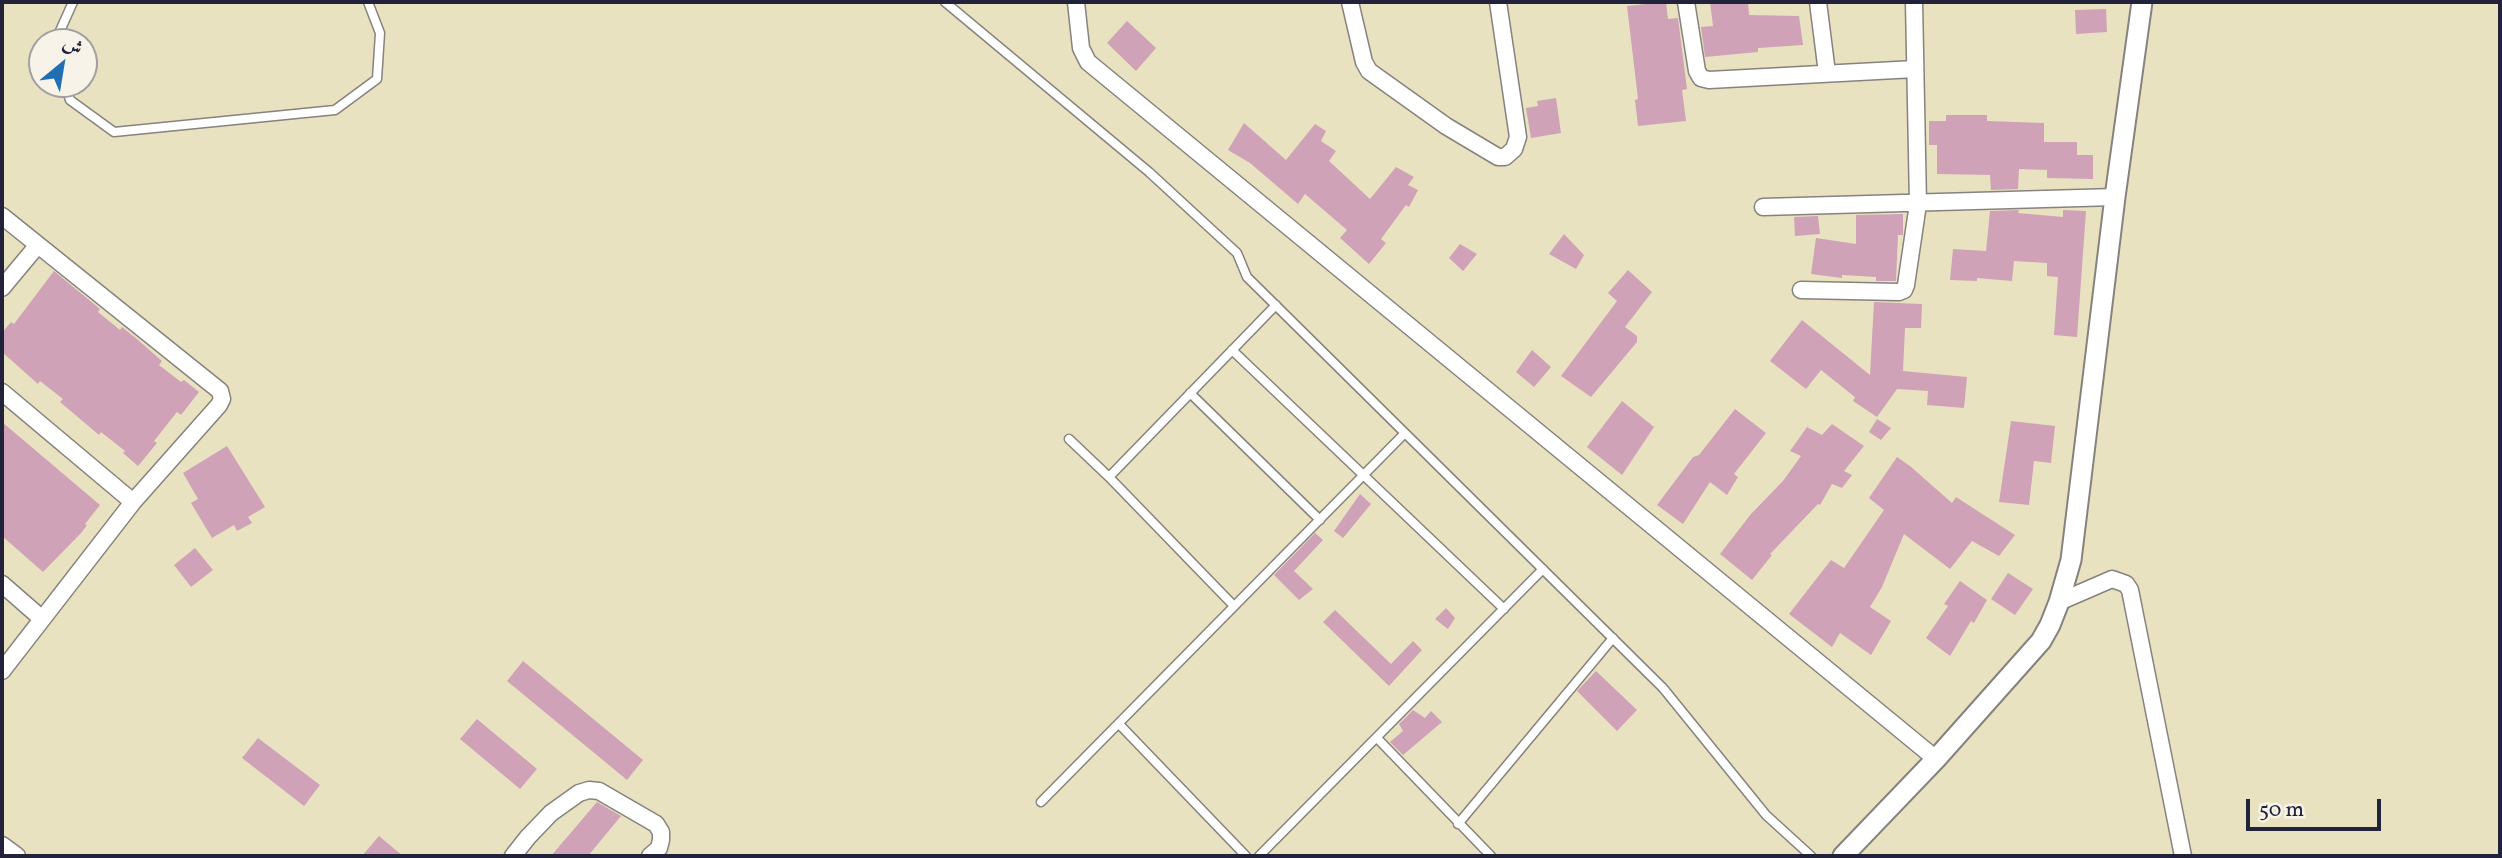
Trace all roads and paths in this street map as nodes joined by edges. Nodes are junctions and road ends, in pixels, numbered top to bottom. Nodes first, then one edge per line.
1 (73, 2) edge
2 (368, 2) edge
3 (944, 2) edge
4 (1076, 2) edge
5 (1350, 2) edge
6 (1498, 2) edge
7 (1686, 2) edge
8 (1818, 2) edge
9 (1914, 2) edge
10 (2142, 2) edge
11 (61, 28) edge
12 (1915, 69) junction
13 (1827, 73) junction
14 (69, 98) edge
15 (2115, 197) junction
16 (1918, 204) junction
17 (1763, 207) dead end
18 (2, 216) edge
19 (37, 246) junction
20 (2, 288) edge
21 (1801, 290) dead end
22 (1276, 305) junction
23 (1232, 350) junction
24 (2, 392) edge
25 (1190, 393) junction
26 (1405, 433) junction
27 (1069, 439) dead end
28 (1363, 476) junction
29 (1109, 477) junction
30 (133, 502) junction
31 (1320, 520) junction
32 (1543, 569) junction
33 (2, 584) edge
34 (2059, 602) junction
35 (1234, 607) junction
36 (1504, 609) junction
37 (41, 618) junction
38 (1613, 638) junction
39 (2, 671) edge
40 (1119, 724) junction
41 (1377, 738) junction
42 (1936, 759) junction
43 (1041, 802) dead end
44 (1458, 824) junction
45 (2, 845) edge
46 (18, 856) edge
47 (513, 856) edge
48 (650, 856) edge
49 (1246, 856) edge
50 (1259, 856) edge
51 (1491, 856) edge
52 (1811, 856) edge
53 (1843, 856) edge
54 (2183, 856) edge

1 - 11 lane
2 - 14 lane
3 - 22 lane
4 - 42 street
5 - 6 street
7 - 13 street
8 - 13 street
9 - 12 street
10 - 15 street
12 - 13 street
12 - 16 street
15 - 16 street
15 - 34 street
16 - 17 street
16 - 21 street
18 - 19 street
19 - 20 street
19 - 30 street
22 - 23 lane
22 - 26 lane
23 - 25 lane
23 - 28 lane
24 - 30 street
25 - 29 lane
25 - 31 lane
26 - 28 lane
26 - 32 lane
27 - 29 lane
28 - 31 lane
28 - 36 lane
29 - 35 lane
30 - 37 street
31 - 35 lane
32 - 36 lane
32 - 38 lane
33 - 37 street
34 - 42 street
34 - 54 street
35 - 40 lane
36 - 41 lane
37 - 39 street
38 - 44 lane
38 - 52 lane
40 - 43 lane
40 - 49 lane
41 - 44 lane
41 - 50 lane
42 - 53 street
44 - 51 lane
45 - 46 street
47 - 48 street

